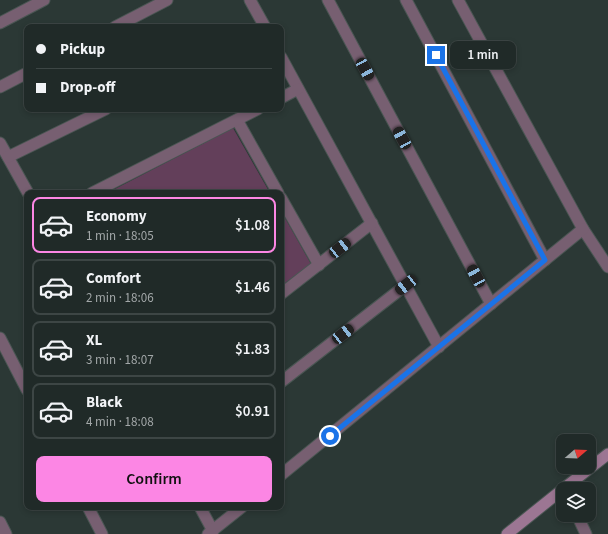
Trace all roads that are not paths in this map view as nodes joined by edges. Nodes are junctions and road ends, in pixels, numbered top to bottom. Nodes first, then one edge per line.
1 (44, 0) edge
2 (167, 0) edge
3 (250, 0) edge
4 (328, 0) edge
5 (406, 0) edge
6 (458, 0) edge
7 (0, 23) edge
8 (121, 24) edge
9 (263, 24) edge
10 (284, 63) edge
11 (24, 75) edge
12 (0, 87) edge
13 (298, 89) junction
14 (284, 96) edge
15 (100, 112) edge
16 (252, 112) edge
17 (237, 120) junction
18 (0, 143) edge
19 (8, 157) junction
20 (26, 190) edge
21 (106, 190) edge
22 (276, 190) edge
23 (284, 203) edge
24 (372, 223) junction
25 (583, 229) junction
26 (545, 260) junction
27 (319, 265) junction
28 (608, 266) edge
29 (406, 285) junction
30 (284, 292) edge
31 (491, 304) junction
32 (0, 338) edge
33 (439, 347) junction
34 (284, 380) edge
35 (24, 384) edge
36 (608, 454) edge
37 (284, 473) edge
38 (573, 482) edge
39 (556, 495) edge
40 (90, 510) edge
41 (201, 510) edge
42 (238, 510) edge
43 (0, 522) edge
44 (580, 522) edge
45 (211, 532) edge
46 (6, 534) edge
47 (102, 534) edge
48 (507, 534) edge
49 (586, 534) edge

1 - 7 street
2 - 8 street
3 - 9 street
4 - 31 street
5 - 26 street
6 - 25 street
10 - 13 street
11 - 12 street
13 - 14 street
13 - 24 street
15 - 19 street
16 - 17 street
17 - 21 street
17 - 22 street
18 - 19 street
19 - 20 street
23 - 27 street
24 - 27 street
24 - 29 street
25 - 26 street
25 - 28 street
26 - 31 street
27 - 30 street
29 - 33 street
29 - 34 street
31 - 33 street
32 - 35 street
33 - 37 street
36 - 38 main road
39 - 48 main road
40 - 47 street
41 - 45 street
42 - 45 street
43 - 46 street
44 - 49 street

